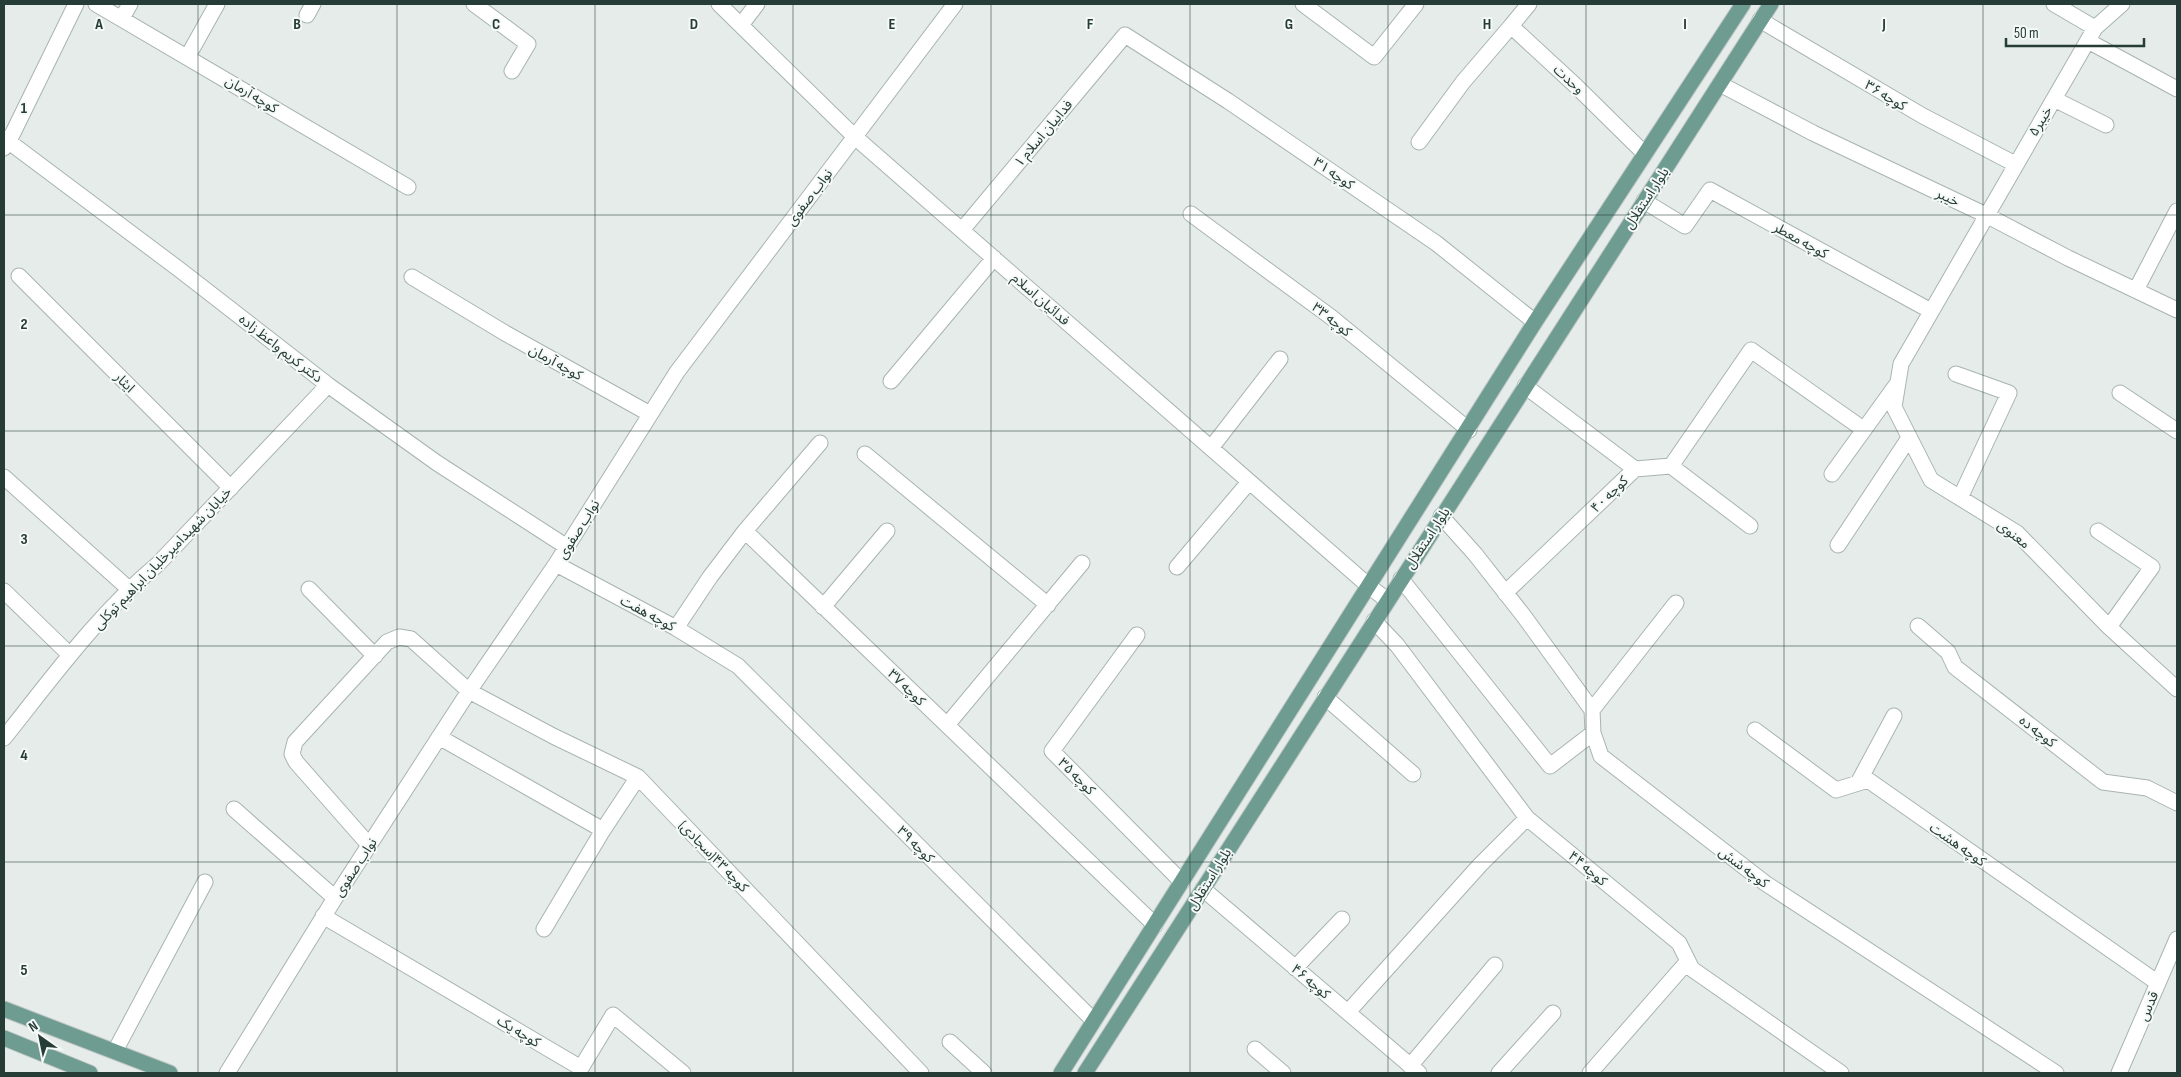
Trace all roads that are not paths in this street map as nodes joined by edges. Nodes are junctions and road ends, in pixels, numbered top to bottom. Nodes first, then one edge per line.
1 (76, 4) edge
2 (96, 4) edge
3 (130, 4) edge
4 (217, 4) edge
5 (474, 4) edge
6 (719, 4) edge
7 (757, 4) edge
8 (956, 4) edge
9 (1303, 4) edge
10 (1416, 4) edge
11 (1529, 4) edge
12 (1743, 4) edge
13 (1771, 4) edge
14 (2054, 4) edge
15 (2122, 4) edge
16 (122, 18) junction
17 (1760, 20) junction
18 (741, 25) junction
19 (1511, 26) junction
20 (1125, 35) joint
21 (2092, 35) junction
22 (188, 56) junction
23 (512, 71) dead end
24 (1720, 84) junction
25 (2177, 89) edge
26 (2054, 99) junction
27 (2106, 125) dead end
28 (855, 137) junction
29 (5, 142) edge
30 (1419, 142) dead end
31 (1645, 154) junction
32 (2015, 164) junction
33 (408, 186) dead end
34 (1644, 201) junction
35 (2177, 211) edge
36 (1191, 214) dead end
37 (1986, 215) junction
38 (962, 230) junction
39 (994, 258) junction
40 (19, 276) dead end
41 (412, 277) dead end
42 (2136, 290) junction
43 (2177, 310) edge
44 (1931, 311) junction
45 (1535, 322) junction
46 (1280, 360) dead end
47 (1901, 364) joint
48 (1956, 374) dead end
49 (890, 381) dead end
50 (1898, 382) junction
51 (328, 385) junction
52 (1524, 386) junction
53 (2120, 393) dead end
54 (650, 414) junction
55 (1863, 429) junction
56 (1469, 430) junction
57 (2177, 430) edge
58 (1909, 438) junction
59 (820, 443) dead end
60 (1211, 448) junction
61 (865, 454) dead end
62 (1671, 466) junction
63 (1635, 469) junction
64 (1832, 474) dead end
65 (4, 477) edge
66 (1250, 482) junction
67 (231, 488) junction
68 (1960, 498) junction
69 (1441, 516) junction
70 (1750, 526) dead end
71 (745, 531) junction
72 (887, 531) dead end
73 (2098, 531) dead end
74 (1838, 545) dead end
75 (567, 547) junction
76 (1082, 563) dead end
77 (556, 564) junction
78 (1177, 567) dead end
79 (1400, 579) junction
80 (1370, 587) junction
81 (129, 589) junction
82 (309, 589) dead end
83 (4, 591) edge
84 (1505, 593) junction
85 (1387, 600) junction
86 (1676, 603) dead end
87 (1048, 605) junction
88 (824, 606) junction
89 (1374, 621) junction
90 (1918, 626) dead end
91 (2109, 627) junction
92 (676, 628) junction
93 (1137, 635) dead end
94 (70, 655) junction
95 (374, 656) junction
96 (738, 666) joint
97 (2177, 688) edge
98 (469, 690) junction
99 (1325, 697) junction
100 (1592, 710) junction
101 (1894, 716) dead end
102 (947, 725) junction
103 (1755, 730) dead end
104 (1593, 733) junction
105 (439, 737) junction
106 (4, 738) edge
107 (1413, 774) dead end
108 (638, 777) junction
109 (1858, 783) junction
110 (2177, 803) edge
111 (234, 809) dead end
112 (1528, 818) junction
113 (603, 830) junction
114 (369, 845) junction
115 (204, 882) dead end
116 (1182, 882) junction
117 (1202, 889) junction
118 (335, 898) junction
119 (323, 916) junction
120 (1342, 919) dead end
121 (1155, 925) junction
122 (544, 929) dead end
123 (2177, 939) edge
124 (1688, 961) junction
125 (1495, 965) dead end
126 (2172, 965) edge
127 (1295, 968) junction
128 (2158, 983) junction
129 (4, 1009) edge
130 (1348, 1012) junction
131 (1553, 1013) dead end
132 (1094, 1021) junction
133 (7, 1042) edge
134 (950, 1042) dead end
135 (1255, 1049) dead end
136 (115, 1051) junction
137 (1414, 1069) edge
138 (1831, 1070) edge
139 (90, 1073) edge
140 (170, 1073) edge
141 (228, 1073) edge
142 (683, 1073) edge
143 (922, 1073) edge
144 (984, 1073) edge
145 (1061, 1073) edge
146 (1085, 1073) edge
147 (1284, 1073) edge
148 (1499, 1073) edge
149 (1590, 1073) edge
150 (2056, 1073) edge
151 (2119, 1073) edge

1 - 29 street
2 - 16 street, کوچه آرمان
3 - 16 street
4 - 22 street
5 - 23 street
6 - 18 street, فدائیان اسلام
7 - 18 street
8 - 28 street, نواب صفوی
9 - 10 street
11 - 19 street
12 - 31 main road, بلوار استقلال
13 - 17 main road, بلوار استقلال
14 - 21 street
15 - 21 street
16 - 22 street, کوچه آرمان
17 - 24 main road, بلوار استقلال
17 - 32 street, کوچه ۳۶
18 - 28 street, فدائیان اسلام
19 - 30 street
19 - 31 street, وحدت
20 - 38 street, فداییان اسلام ۱
20 - 45 street, کوچه ۳۱
21 - 25 street
21 - 26 street, خیبر۵
22 - 33 street, کوچه آرمان
24 - 34 main road, بلوار استقلال
24 - 37 street, خیبر
26 - 27 street
26 - 32 street, خیبر۵
28 - 38 street, فدائیان اسلام
28 - 54 street, نواب صفوی
29 - 51 street, دکتر کریم واعظ زاده
31 - 45 main road, بلوار استقلال
32 - 37 street, خیبر۵
34 - 44 street, کوچه معطر
34 - 52 main road, بلوار استقلال
35 - 42 street
36 - 56 street, کوچه ۳۳
37 - 42 street, خیبر
37 - 44 street, خیبر۵
38 - 39 street, فدائیان اسلام
39 - 49 street
39 - 60 street, فدائیان اسلام
40 - 67 street, ایثار
41 - 54 street, کوچه آرمان
42 - 43 street, خیبر
44 - 47 street, خیبر۵
45 - 56 main road, بلوار استقلال
46 - 60 street
47 - 50 street, معنوی
48 - 68 street
50 - 55 street
50 - 58 street, معنوی
51 - 67 street, خیابان شهیدامیرخلبان ابراهیم توکلی
51 - 75 street, دکتر کریم واعظ زاده
52 - 63 street, کوچه ۴۰
52 - 69 main road, بلوار استقلال
53 - 57 street
54 - 75 street, نواب صفوی
55 - 62 street
55 - 64 street
56 - 80 main road, بلوار استقلال
58 - 68 street, معنوی
58 - 74 street
59 - 71 street
60 - 66 street, فدائیان اسلام
61 - 87 street
62 - 63 street
62 - 70 street
63 - 84 street, کوچه ۴۰
65 - 81 street
66 - 78 street
66 - 80 street, فدائیان اسلام
67 - 81 street, خیابان شهیدامیرخلبان ابراهیم توکلی
68 - 91 street, معنوی
69 - 79 main road, بلوار استقلال
69 - 84 street
71 - 88 street, کوچه ۳۷
71 - 92 street
72 - 88 street
73 - 91 street
75 - 77 street, نواب صفوی
76 - 87 street
77 - 92 street, کوچه هفت
77 - 98 street, نواب صفوی
79 - 85 main road, بلوار استقلال
79 - 104 street
80 - 85 street, فدائیان اسلام
80 - 116 main road, بلوار استقلال
81 - 94 street, خیابان شهیدامیرخلبان ابراهیم توکلی
82 - 95 street
83 - 94 street
84 - 100 street
85 - 89 main road, بلوار استقلال
86 - 100 street
87 - 102 street
88 - 102 street, کوچه ۳۷
89 - 99 main road, بلوار استقلال
89 - 112 street, کوچه ۴۴
90 - 110 street, کوچه ده
91 - 97 street, معنوی
92 - 96 street, کوچه هفت
93 - 116 street, کوچه ۳۵
94 - 106 street, خیابان شهیدامیرخلبان ابراهیم توکلی
95 - 98 street, کوچه ۴۳(سجادی)
95 - 114 street
96 - 132 street, کوچه ۳۹
98 - 105 street, نواب صفوی
98 - 108 street, کوچه ۴۳(سجادی)
99 - 107 street
99 - 117 main road, بلوار استقلال
100 - 104 street, کوچه شش
101 - 109 street
102 - 121 street, کوچه ۳۷
103 - 109 street, کوچه هشت
104 - 150 street, کوچه شش
105 - 113 street
105 - 114 street, نواب صفوی
108 - 113 street
108 - 143 street, کوچه ۴۳(سجادی)
109 - 128 street, کوچه هشت
111 - 118 street
112 - 124 street, کوچه ۴۴
112 - 130 street
113 - 122 street
114 - 118 street, نواب صفوی
115 - 136 street
116 - 121 main road, بلوار استقلال
117 - 127 street, کوچه ۴۶
117 - 146 main road, بلوار استقلال
118 - 119 street, نواب صفوی
119 - 141 street, نواب صفوی
119 - 142 street, کوچه یک
120 - 127 street
121 - 132 main road, بلوار استقلال
123 - 126 street, قدس
124 - 138 street, کوچه ۴۴
124 - 149 street
125 - 137 street
126 - 128 street, قدس
127 - 130 street, کوچه ۴۶
128 - 151 street, قدس
129 - 136 main road
130 - 137 street, کوچه ۴۶
131 - 148 street
132 - 145 main road, بلوار استقلال
133 - 139 main road
134 - 144 street
135 - 147 street
136 - 140 main road

